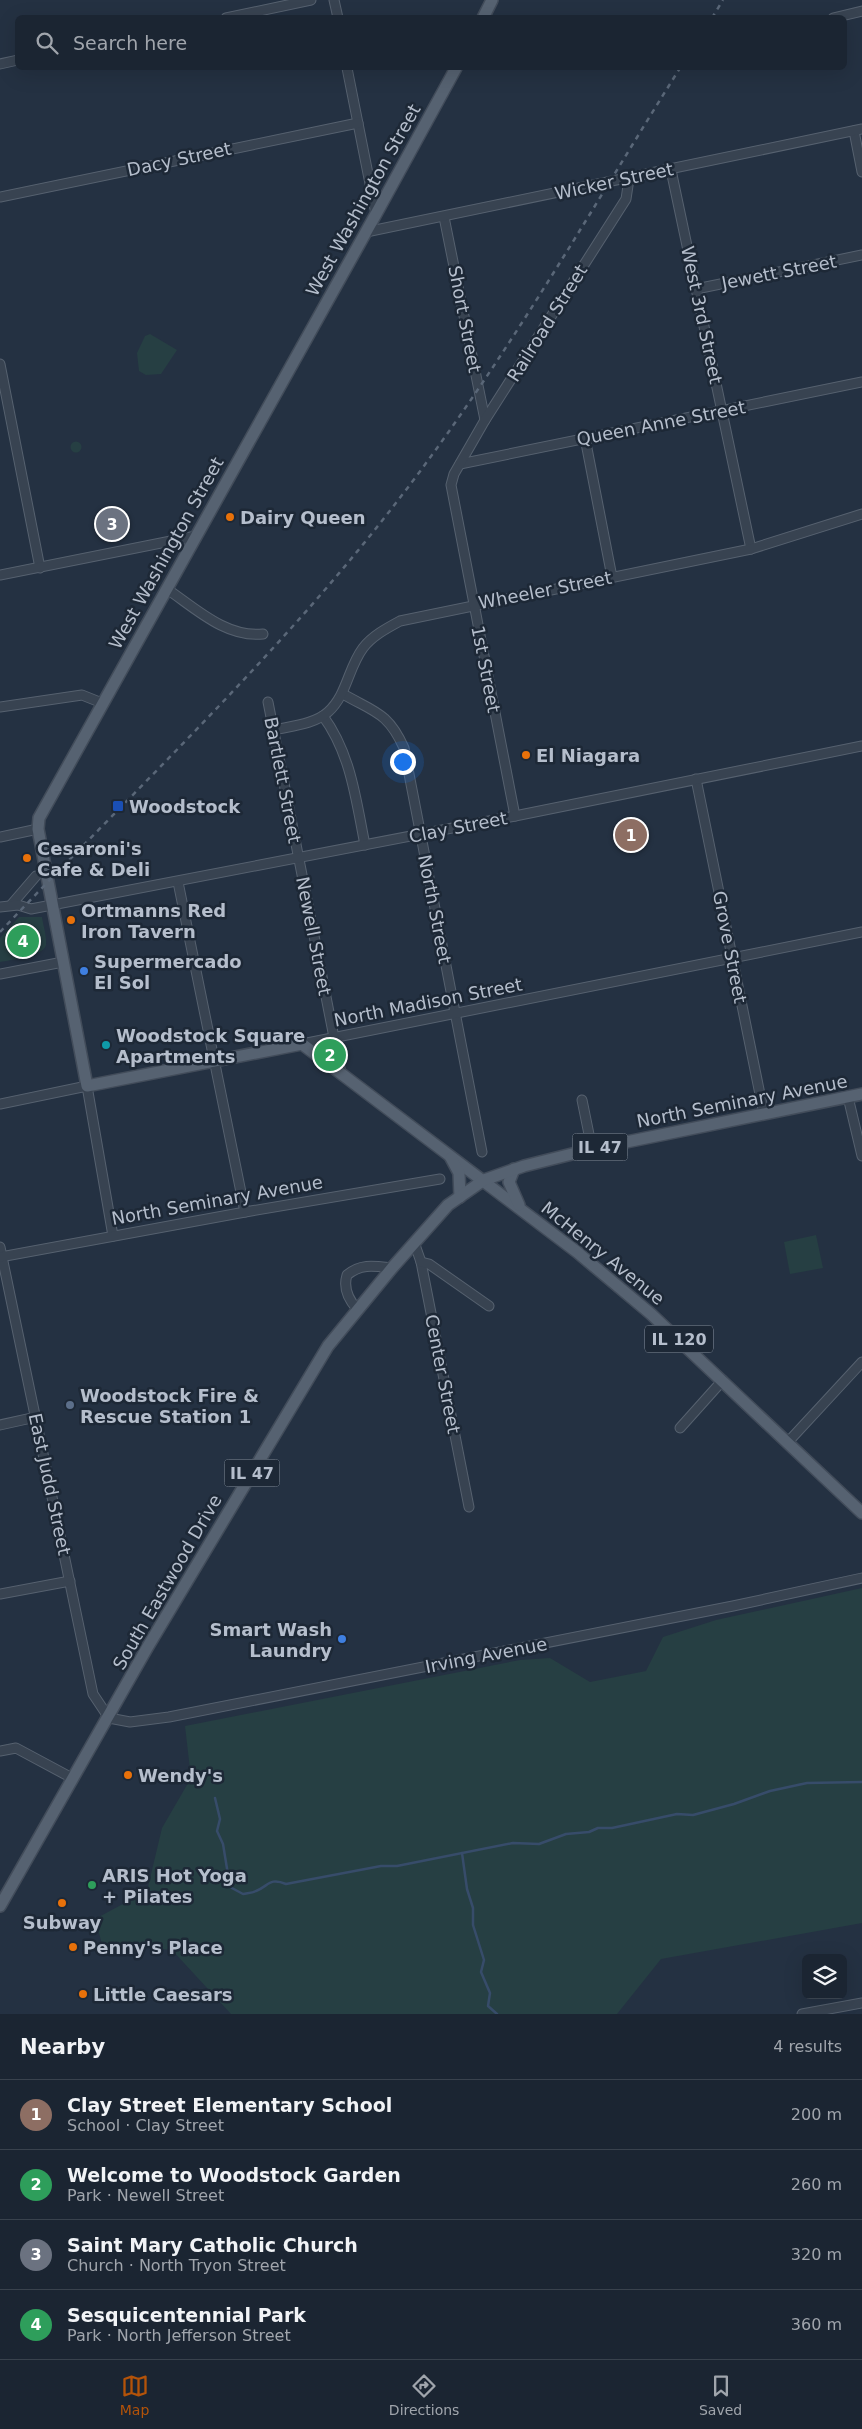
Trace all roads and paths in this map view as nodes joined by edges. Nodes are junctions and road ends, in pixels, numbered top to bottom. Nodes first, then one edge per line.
1 (311, 0) edge
2 (334, 0) edge
3 (492, 0) edge
4 (862, 12) edge
5 (240, 15) edge
6 (337, 15) edge
7 (484, 15) edge
8 (847, 15) edge
9 (15, 61) edge
10 (0, 64) edge
11 (347, 70) edge
12 (455, 70) edge
13 (358, 123) junction
14 (858, 130) edge
15 (671, 170) junction
16 (862, 172) edge
17 (629, 180) junction
18 (0, 197) edge
19 (376, 214) junction
20 (444, 217) junction
21 (366, 232) junction
22 (862, 255) edge
23 (696, 289) junction
24 (0, 364) edge
25 (862, 382) edge
26 (722, 411) junction
27 (485, 420) junction
28 (585, 438) junction
29 (460, 464) junction
30 (862, 514) edge
31 (196, 536) junction
32 (751, 549) junction
33 (40, 568) junction
34 (0, 575) edge
35 (612, 577) junction
36 (167, 588) junction
37 (474, 605) junction
38 (262, 634) dead end
39 (343, 694) junction
40 (268, 702) dead end
41 (102, 703) junction
42 (0, 707) edge
43 (323, 716) junction
44 (274, 730) junction
45 (862, 746) edge
46 (696, 779) junction
47 (515, 816) junction
48 (38, 829) junction
49 (420, 834) junction
50 (0, 837) edge
51 (364, 845) junction
52 (298, 858) junction
53 (36, 876) dead end
54 (178, 882) junction
55 (52, 905) junction
56 (10, 906) junction
57 (0, 907) edge
58 (862, 932) edge
59 (732, 958) junction
60 (63, 962) junction
61 (0, 974) edge
62 (456, 1014) junction
63 (334, 1038) junction
64 (302, 1044) junction
65 (214, 1061) junction
66 (341, 1073) junction
67 (87, 1086) junction
68 (862, 1094) edge
69 (848, 1097) junction
70 (582, 1100) dead end
71 (0, 1104) edge
72 (764, 1114) junction
73 (592, 1149) junction
74 (482, 1152) dead end
75 (449, 1154) junction
76 (862, 1156) edge
77 (514, 1169) junction
78 (440, 1179) dead end
79 (484, 1180) junction
80 (460, 1197) junction
81 (521, 1209) junction
82 (245, 1212) junction
83 (113, 1236) junction
84 (414, 1242) junction
85 (0, 1247) edge
86 (1, 1257) edge
87 (421, 1262) junction
88 (392, 1268) junction
89 (489, 1306) dead end
90 (357, 1309) junction
91 (862, 1362) edge
92 (723, 1380) junction
93 (36, 1417) junction
94 (0, 1424) edge
95 (680, 1428) dead end
96 (788, 1442) junction
97 (469, 1507) dead end
98 (862, 1513) edge
99 (862, 1578) edge
100 (70, 1581) junction
101 (0, 1594) edge
102 (109, 1718) junction
103 (0, 1751) edge
104 (72, 1778) junction
105 (0, 1906) edge
106 (862, 2003) edge
107 (802, 2014) edge

1 - 5 street
2 - 6 street
3 - 7 main road
4 - 8 street
9 - 10 street
11 - 13 street
12 - 19 main road, West Washington Street
13 - 18 street, Dacy Street
13 - 19 street
14 - 15 street, Wicker Street
14 - 16 street
15 - 17 street, Wicker Street
15 - 23 street, West 3rd Street
17 - 20 street, Wicker Street
17 - 27 street, Railroad Street
19 - 21 main road, West Washington Street
20 - 21 street, Wicker Street
20 - 27 street, Short Street
21 - 31 main road, West Washington Street
22 - 23 street, Jewett Street
23 - 26 street, West 3rd Street
24 - 33 street
25 - 26 street, Queen Anne Street
26 - 28 street, Queen Anne Street
26 - 32 street, West 3rd Street
27 - 29 street, Railroad Street
28 - 29 street, Queen Anne Street
28 - 35 street
29 - 37 street, 1st Street
30 - 32 street, Wheeler Street
31 - 33 street
31 - 36 main road, West Washington Street
32 - 35 street, Wheeler Street
33 - 34 street
35 - 37 street, Wheeler Street
36 - 38 street
36 - 41 main road, West Washington Street
37 - 39 street, Wheeler Street
37 - 47 street, 1st Street
39 - 43 street, Wheeler Street
39 - 49 street, North Street
40 - 44 street, Bartlett Street
41 - 42 street
41 - 48 main road, West Washington Street
43 - 44 street, Wheeler Street
43 - 51 street
44 - 52 street, Bartlett Street
45 - 46 street, Clay Street
46 - 47 street, Clay Street
46 - 59 street, Grove Street
47 - 49 street, Clay Street
48 - 50 street
48 - 55 main road, West Washington Street
49 - 51 street, Clay Street
49 - 62 street, North Street
51 - 52 street, Clay Street
52 - 54 street, Clay Street
52 - 63 street, Newell Street
53 - 56 street
54 - 55 street, Clay Street
54 - 65 street
55 - 56 street, Clay Street
55 - 60 main road, West Washington Street
56 - 57 street, Clay Street
58 - 59 street, North Madison Street
59 - 62 street, North Madison Street
59 - 72 street, Grove Street
60 - 61 street
60 - 67 main road, West Washington Street
62 - 63 street, North Madison Street
62 - 74 street, North Street
63 - 64 street, North Madison Street
63 - 66 street, Newell Street
64 - 65 main road, North Madison Street
64 - 66 main road, McHenry Avenue / IL 120
65 - 67 main road, North Madison Street
65 - 82 street
66 - 75 main road, McHenry Avenue / IL 120
67 - 71 street, North Madison Street
67 - 83 street
68 - 69 main road, North Seminary Avenue / IL 47
69 - 72 main road, North Seminary Avenue / IL 47
69 - 76 street
70 - 73 street
72 - 73 main road, North Seminary Avenue / IL 47
73 - 77 main road, North Seminary Avenue / IL 47
75 - 79 main road, McHenry Avenue / IL 120
75 - 80 main road
77 - 79 main road, North Seminary Avenue / IL 47
77 - 81 main road
78 - 82 street, North Seminary Avenue
79 - 80 main road, South Eastwood Drive / IL 47
79 - 81 main road, McHenry Avenue / IL 120
80 - 84 main road, South Eastwood Drive / IL 47
81 - 92 main road, McHenry Avenue / IL 120
82 - 83 street, North Seminary Avenue
83 - 86 street, North Seminary Avenue
84 - 87 street, Center Street
84 - 88 main road, South Eastwood Drive / IL 47
85 - 86 street, East Judd Street
86 - 93 street, East Judd Street
87 - 89 street
87 - 97 street, Center Street
88 - 90 main road, South Eastwood Drive / IL 47
88 - 90 street
90 - 102 main road, South Eastwood Drive / IL 47
91 - 96 street
92 - 95 street
92 - 96 main road, McHenry Avenue / IL 120
93 - 94 street
93 - 100 street, East Judd Street
96 - 98 main road, McHenry Avenue / IL 120
99 - 102 street, Irving Avenue
100 - 101 street
100 - 102 street, East Judd Street
102 - 104 main road, South Eastwood Drive / IL 47
103 - 104 street
104 - 105 main road, South Eastwood Drive / IL 47
106 - 107 street

